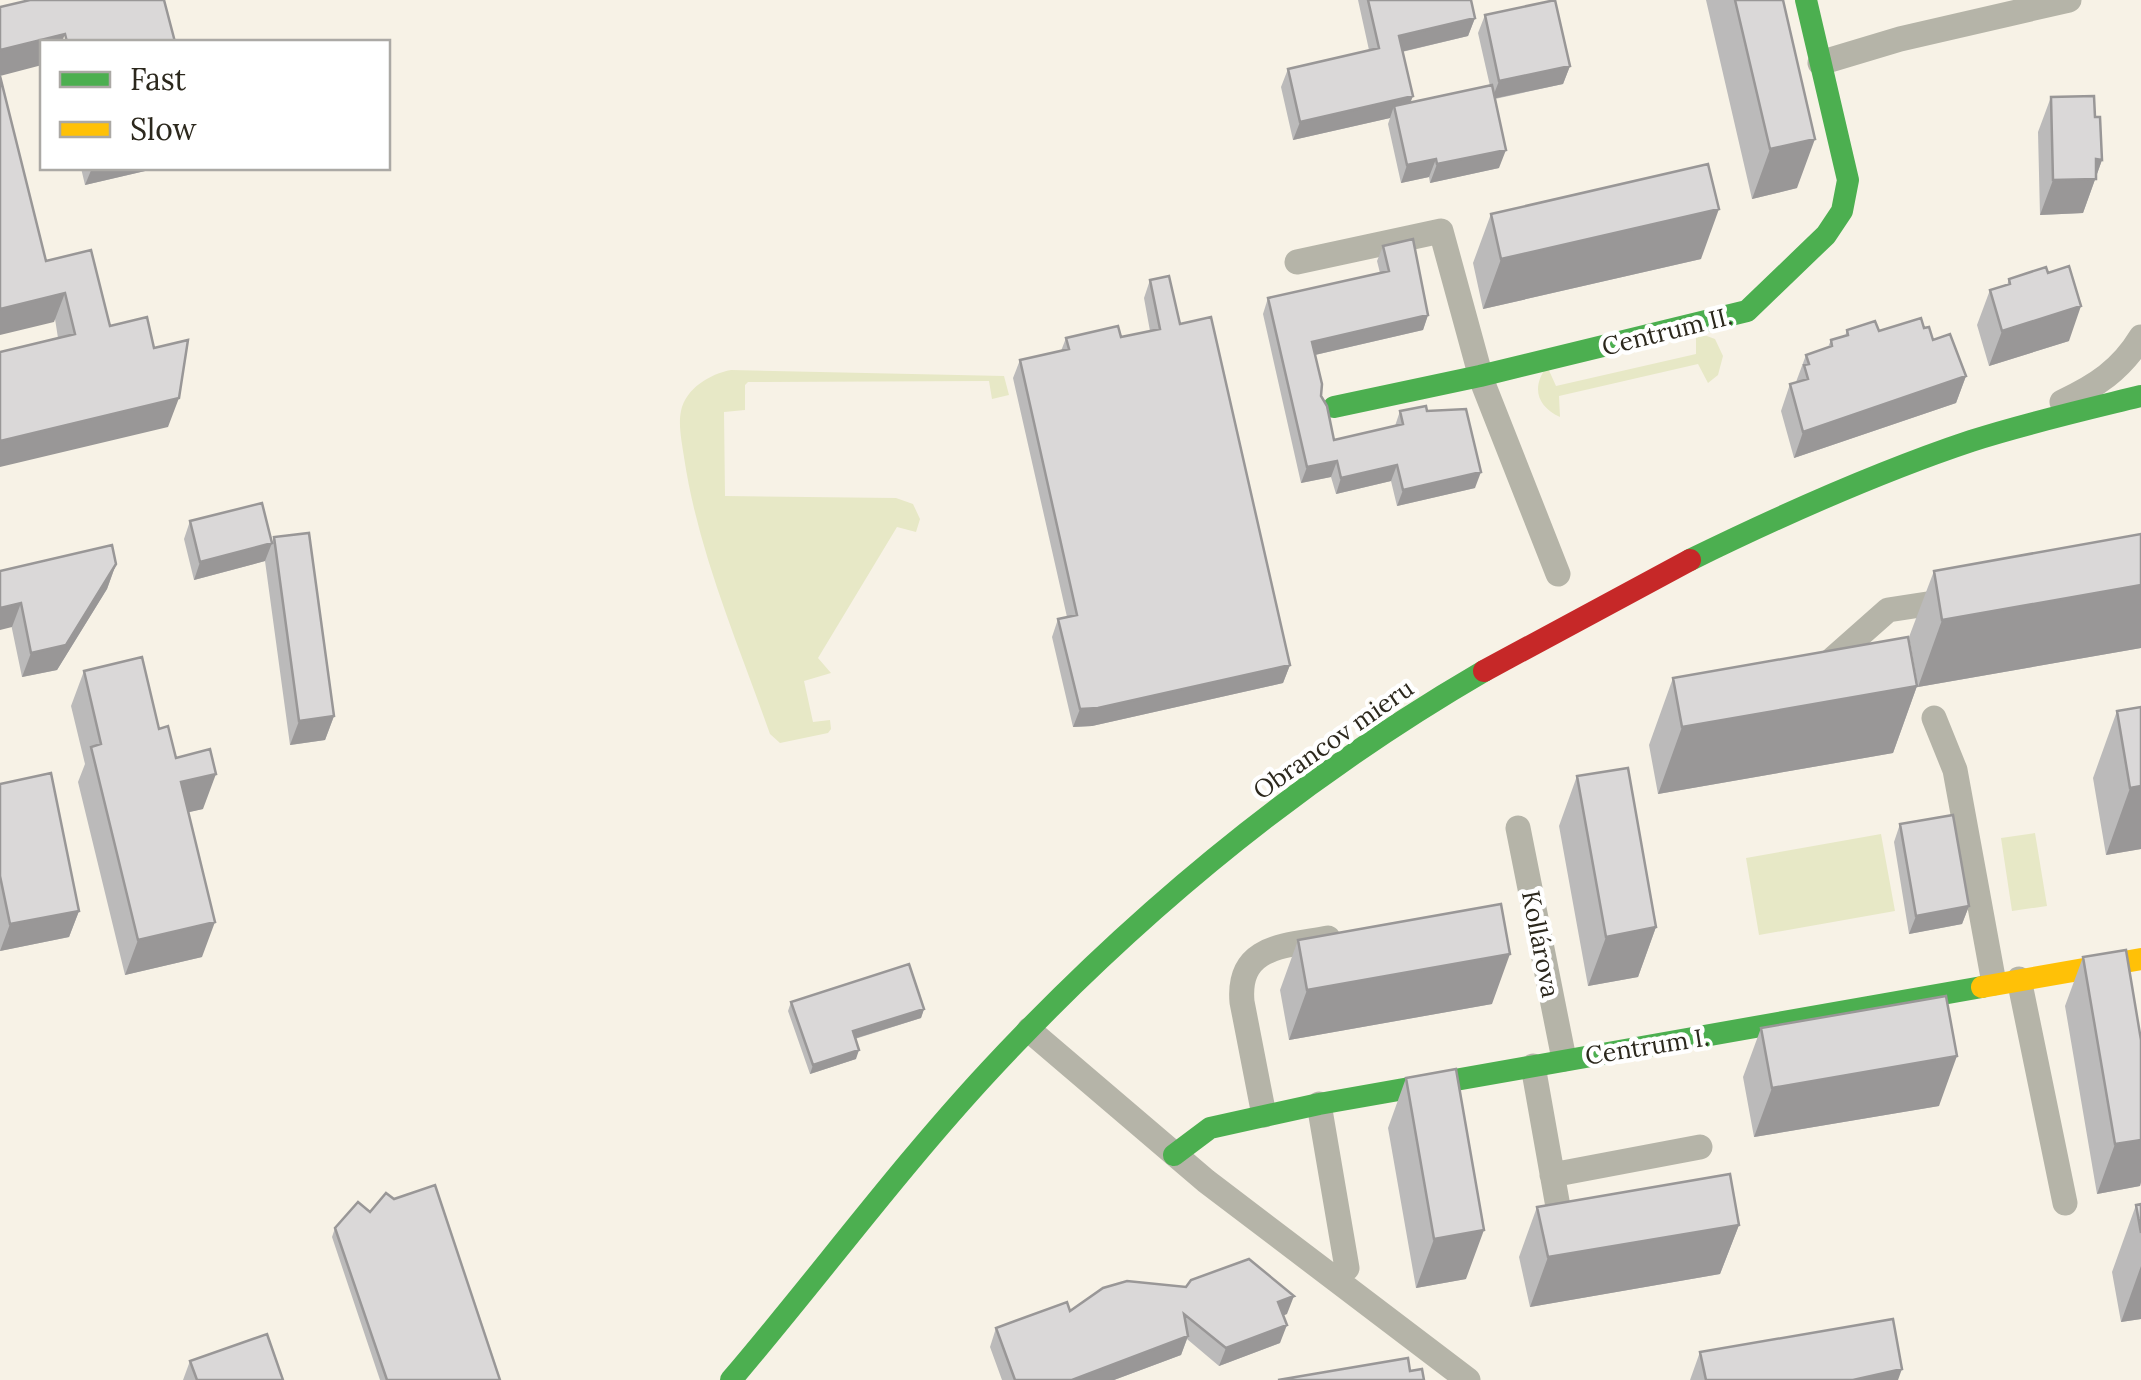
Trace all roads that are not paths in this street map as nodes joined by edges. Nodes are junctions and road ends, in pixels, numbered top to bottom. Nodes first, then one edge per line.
1 (1806, 0) edge
2 (2069, 0) edge
3 (1820, 62) junction
4 (1298, 262) dead end
5 (2141, 337) edge
6 (1480, 376) junction
7 (2141, 396) edge
8 (1334, 406) dead end
9 (2002, 432) junction
10 (1558, 574) dead end
11 (1982, 595) edge
12 (1792, 674) edge
13 (1934, 718) dead end
14 (1518, 828) dead end
15 (1352, 934) edge
16 (2141, 959) edge
17 (2006, 981) junction
18 (1029, 1030) junction
19 (1564, 1059) junction
20 (1533, 1066) junction
21 (1319, 1104) junction
22 (1264, 1115) junction
23 (1700, 1147) dead end
24 (1174, 1155) junction
25 (1552, 1175) junction
26 (2065, 1203) dead end
27 (1599, 1211) edge
28 (1348, 1268) dead end
29 (731, 1380) edge
30 (1468, 1380) edge

1 - 3 street, Centrum II.
2 - 3 street
3 - 6 street, Centrum II.
4 - 6 street
5 - 9 street
6 - 8 street, Centrum II.
6 - 10 street
7 - 9 street, Obrancov mieru
9 - 18 street, Obrancov mieru
11 - 12 street
13 - 17 street
14 - 19 street, Kollárova
15 - 22 street
16 - 17 street, Centrum I.
17 - 19 street, Centrum I.
17 - 26 street
18 - 24 street
18 - 29 street, Obrancov mieru
19 - 20 street, Centrum I.
20 - 21 street, Centrum I.
20 - 25 street
21 - 22 street, Centrum I.
21 - 28 street
22 - 24 street, Centrum I.
23 - 25 street
24 - 30 street
25 - 27 street

